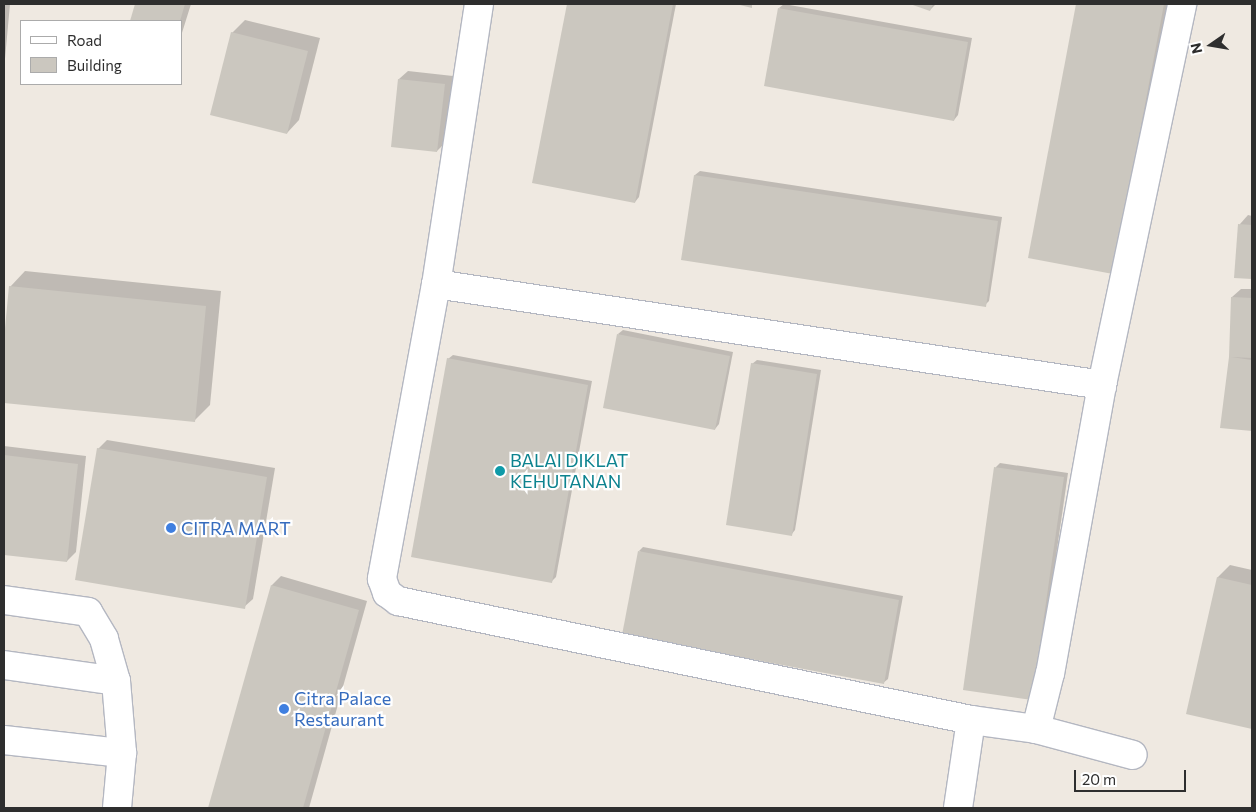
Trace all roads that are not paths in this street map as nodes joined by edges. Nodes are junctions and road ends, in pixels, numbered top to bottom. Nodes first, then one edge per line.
1 (479, 4) edge
2 (1182, 4) edge
3 (436, 284) junction
4 (1102, 385) junction
5 (4, 600) edge
6 (4, 665) edge
7 (116, 681) junction
8 (971, 720) junction
9 (1036, 729) junction
10 (4, 740) edge
11 (122, 753) junction
12 (1133, 755) dead end
13 (117, 808) edge
14 (958, 808) edge

1 - 3 lane
2 - 4 lane
3 - 4 lane
3 - 8 lane
4 - 9 lane
5 - 7 lane
6 - 7 lane
7 - 11 lane
8 - 9 lane
8 - 14 lane
9 - 12 lane
10 - 11 lane
11 - 13 lane

